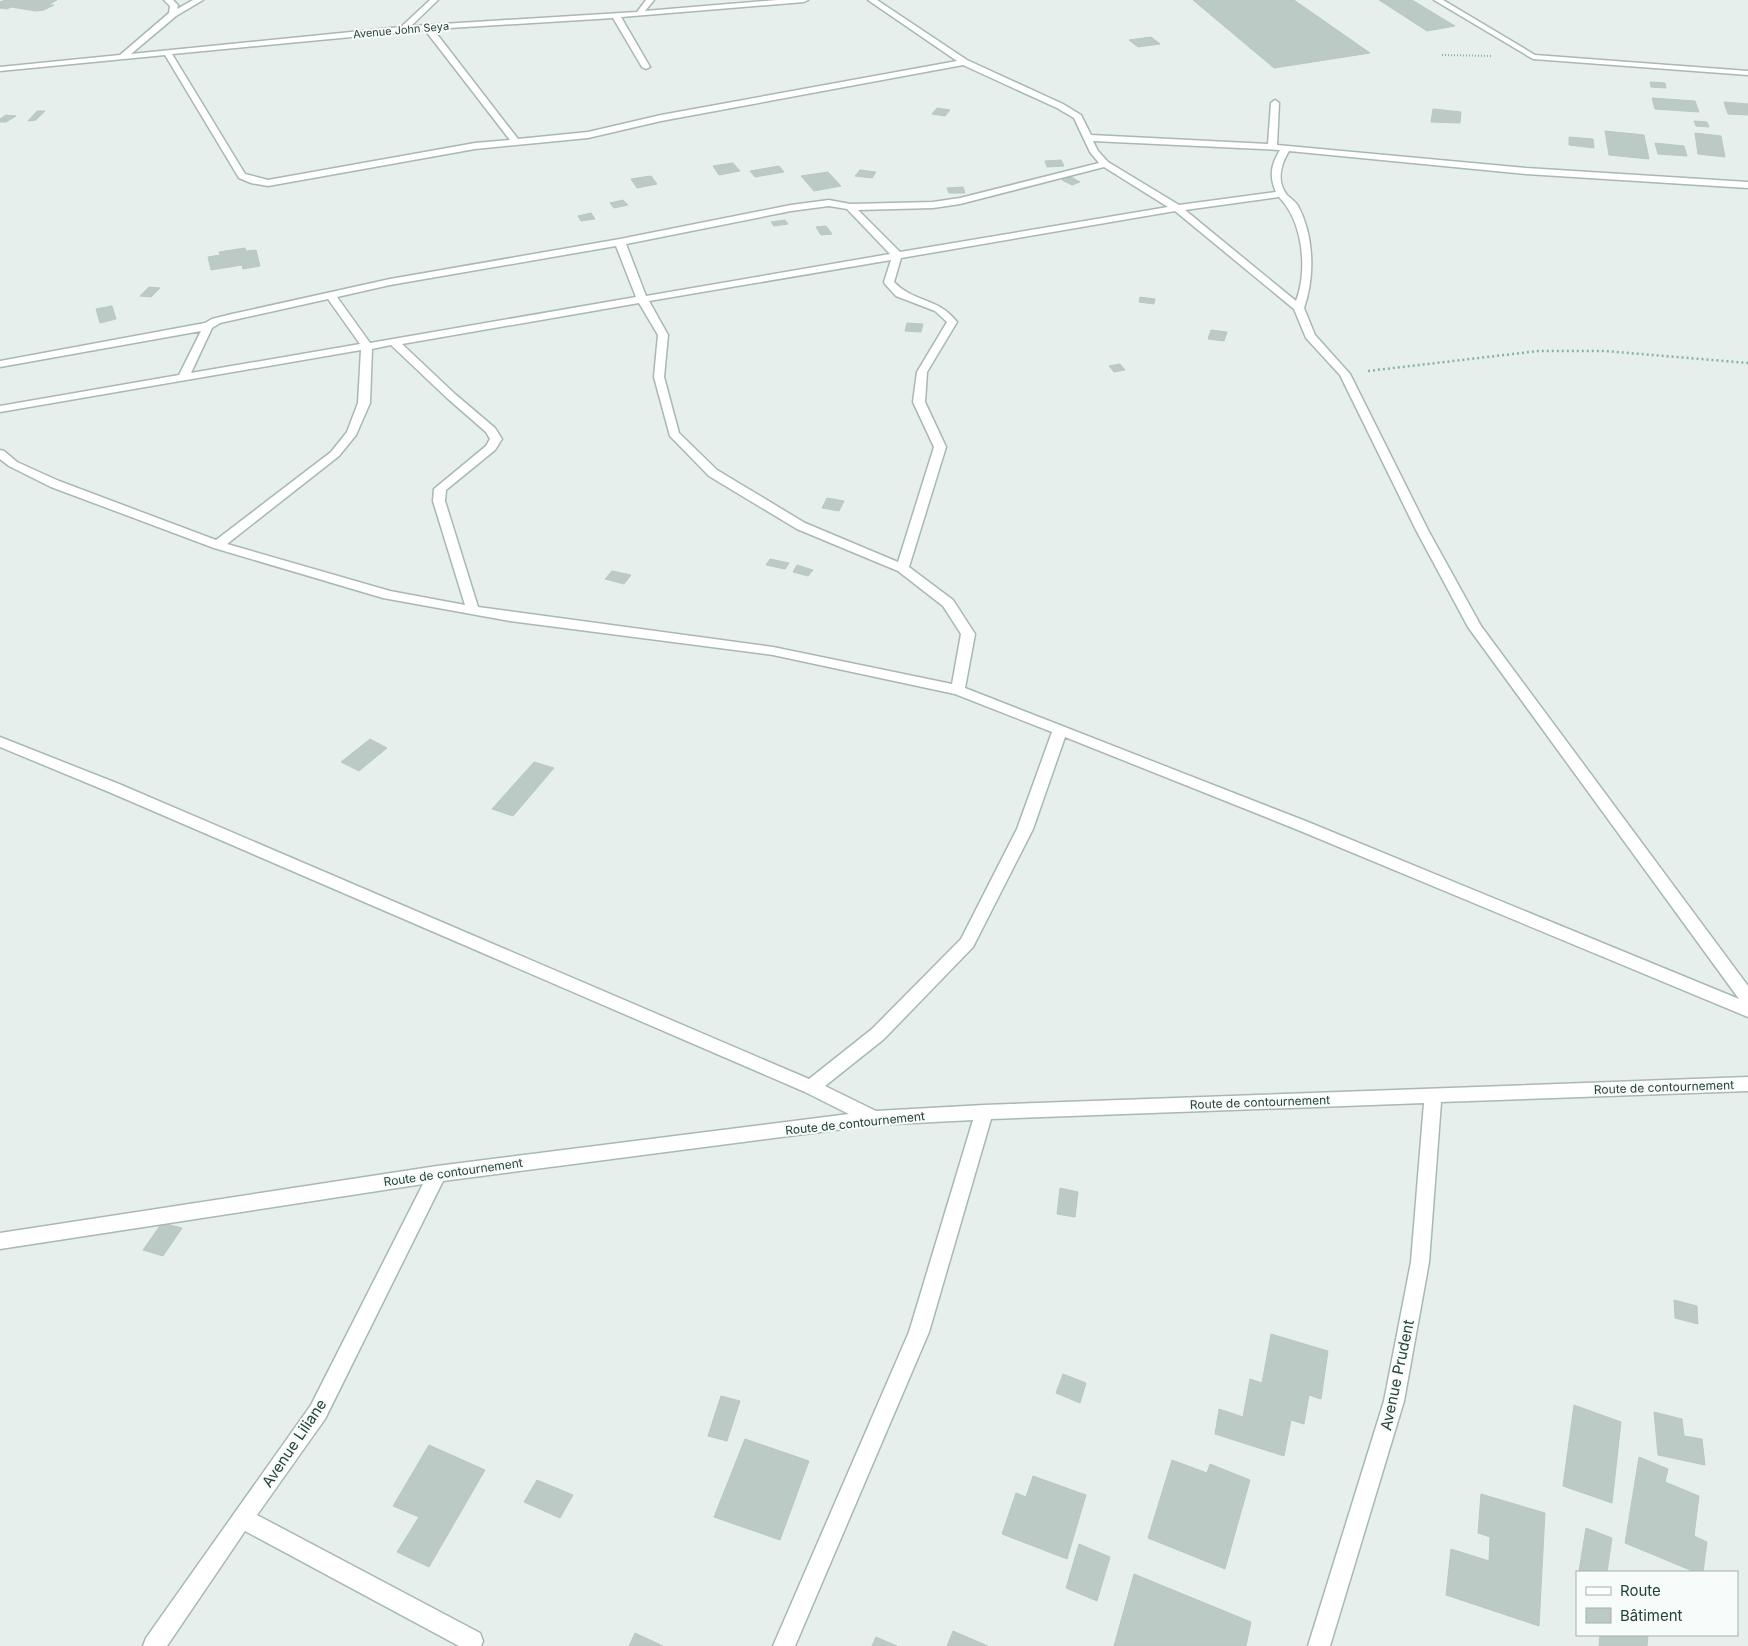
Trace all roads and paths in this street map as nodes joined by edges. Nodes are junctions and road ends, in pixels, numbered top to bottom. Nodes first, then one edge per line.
1 (168, 0) edge
2 (200, 0) edge
3 (434, 0) edge
4 (650, 0) edge
5 (804, 0) edge
6 (872, 0) edge
7 (1438, 0) edge
8 (173, 14) junction
9 (639, 14) junction
10 (616, 16) junction
11 (427, 27) junction
12 (403, 29) junction
13 (167, 52) junction
14 (1442, 54) dead end
15 (123, 56) junction
16 (1533, 57) junction
17 (964, 62) junction
18 (646, 67) dead end
19 (0, 70) edge
20 (1748, 73) edge
21 (1274, 103) dead end
22 (1089, 138) junction
23 (516, 142) junction
24 (1272, 147) junction
25 (1286, 148) junction
26 (1105, 164) junction
27 (1748, 186) edge
28 (1281, 194) junction
29 (850, 208) junction
30 (1177, 208) junction
31 (620, 242) junction
32 (897, 255) junction
33 (331, 296) junction
34 (642, 299) junction
35 (1299, 308) junction
36 (208, 326) junction
37 (394, 342) junction
38 (367, 346) junction
39 (1748, 363) edge
40 (0, 364) edge
41 (1345, 374) junction
42 (184, 377) junction
43 (0, 408) edge
44 (0, 453) edge
45 (218, 544) junction
46 (902, 568) junction
47 (472, 610) junction
48 (958, 690) junction
49 (1060, 730) junction
50 (0, 742) edge
51 (1748, 999) edge
52 (1748, 1010) edge
53 (1748, 1084) edge
54 (811, 1087) junction
55 (1433, 1095) junction
56 (984, 1112) junction
57 (874, 1118) junction
58 (437, 1174) junction
59 (0, 1241) edge
60 (242, 1518) junction
61 (472, 1641) dead end
62 (154, 1646) edge
63 (784, 1646) edge
64 (1319, 1646) edge

1 - 8 street
2 - 8 street
3 - 12 street
4 - 9 street
5 - 9 street, Avenue John Seya
6 - 17 street
7 - 16 street
8 - 15 street
9 - 10 street, Avenue John Seya
10 - 11 street, Avenue John Seya
10 - 18 street
11 - 12 street, Avenue John Seya
11 - 23 street
12 - 13 street, Avenue John Seya
13 - 15 street, Avenue John Seya
13 - 23 street
14 - 16 path
15 - 19 street, Avenue John Seya
16 - 20 street
17 - 22 street
17 - 23 street
21 - 24 street
22 - 24 street
22 - 26 street
24 - 25 street
25 - 27 street
25 - 28 street
26 - 29 street
26 - 30 street
28 - 30 street
28 - 35 street
29 - 31 street
29 - 32 street
30 - 32 street
30 - 35 street
31 - 33 street
31 - 34 street
32 - 34 street
32 - 46 street
33 - 36 street
33 - 38 street
34 - 37 street
34 - 46 street
35 - 41 street
36 - 40 street
36 - 42 street
37 - 38 street
37 - 47 street
38 - 42 street
38 - 45 street
39 - 41 path
41 - 51 street
42 - 43 street
44 - 45 street
45 - 47 street
46 - 48 street
47 - 48 street
48 - 49 street
49 - 52 street
49 - 54 street
50 - 54 street
53 - 55 street, Route de contournement
54 - 57 street
55 - 56 street, Route de contournement
55 - 64 street, Avenue Prudent
56 - 57 street, Route de contournement
56 - 63 street
57 - 58 street, Route de contournement
58 - 59 street, Route de contournement
58 - 60 street, Avenue Liliane
60 - 61 street
60 - 62 street, Avenue Liliane

